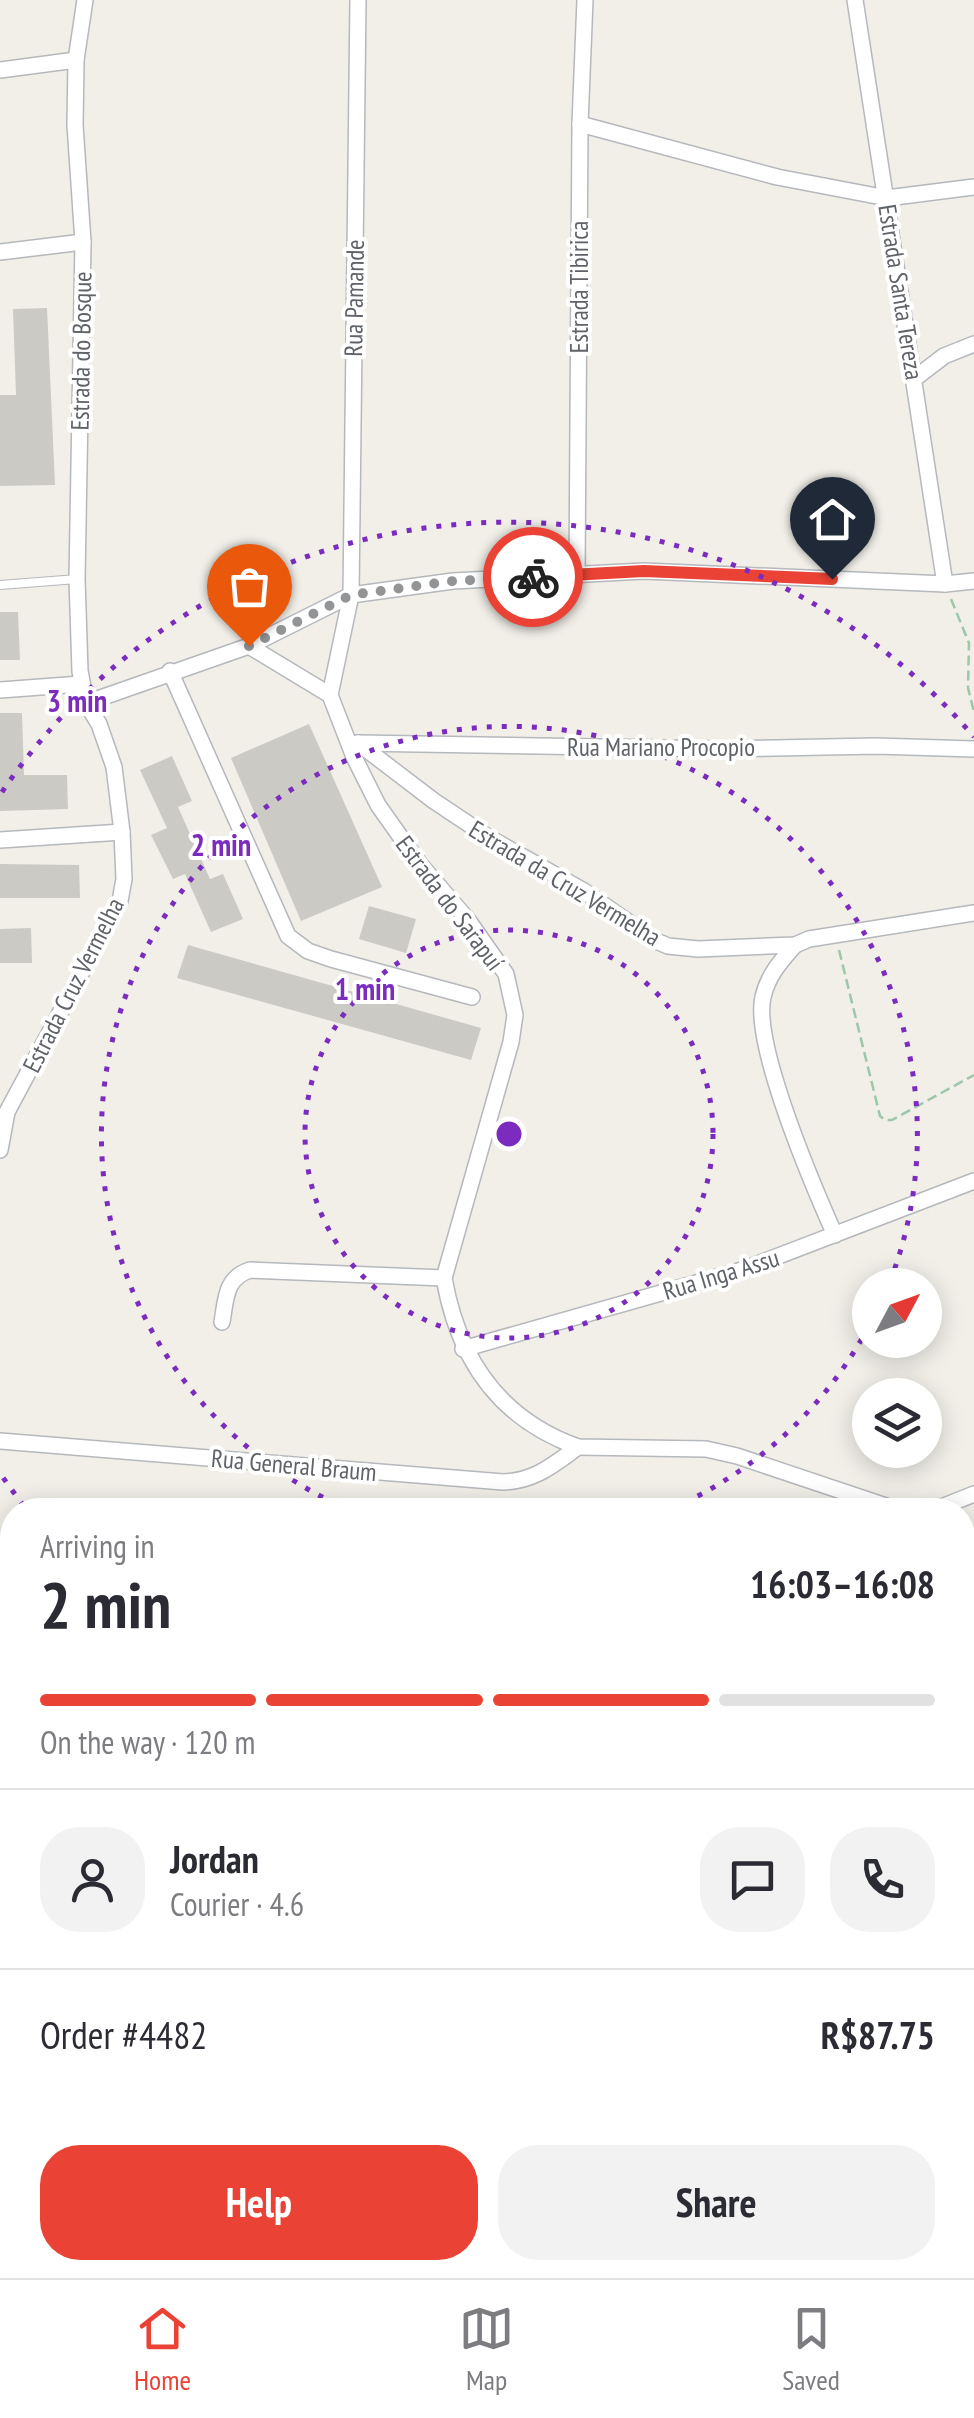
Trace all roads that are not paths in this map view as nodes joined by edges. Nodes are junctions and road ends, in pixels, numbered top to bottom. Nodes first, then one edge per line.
1 (85, 0) edge
2 (358, 0) edge
3 (586, 0) edge
4 (855, 0) edge
5 (76, 60) junction
6 (0, 70) edge
7 (580, 124) junction
8 (974, 187) edge
9 (886, 198) junction
10 (83, 242) junction
11 (0, 252) edge
12 (974, 344) edge
13 (914, 379) junction
14 (577, 574) junction
15 (77, 579) junction
16 (974, 581) edge
17 (945, 584) junction
18 (0, 585) edge
19 (351, 595) junction
20 (249, 646) junction
21 (170, 671) junction
22 (80, 684) junction
23 (0, 690) edge
24 (330, 695) junction
25 (86, 703) junction
26 (353, 743) junction
27 (974, 749) edge
28 (122, 832) junction
29 (0, 840) edge
30 (974, 913) edge
31 (795, 944) junction
32 (472, 998) dead end
33 (4, 1111) edge
34 (0, 1150) edge
35 (974, 1181) edge
36 (835, 1236) junction
37 (444, 1278) junction
38 (222, 1322) dead end
39 (463, 1349) junction
40 (0, 1441) edge
41 (578, 1446) junction
42 (839, 1498) edge

1 - 5 street, Estrada do Bosque
2 - 19 street, Rua Pamande
3 - 7 street, Estrada Tibirica
4 - 9 street, Estrada Santa Tereza
5 - 6 street
5 - 10 street, Estrada do Bosque
7 - 9 street
7 - 14 street, Estrada Tibirica
8 - 9 street
9 - 13 street, Estrada Santa Tereza
10 - 11 street
10 - 15 street, Estrada do Bosque
12 - 13 street
13 - 17 street, Estrada Santa Tereza
14 - 17 street
14 - 19 street
15 - 18 lane
15 - 22 street, Estrada do Bosque
16 - 17 street
19 - 20 street
19 - 24 street
20 - 21 street
20 - 24 street
21 - 25 street
21 - 32 street
22 - 23 street
22 - 25 street, Estrada do Bosque
24 - 26 street, Estrada do Sarapuí
25 - 28 street, Estrada Cruz Vermelha
26 - 27 street, Rua Mariano Procopio
26 - 31 street, Estrada da Cruz Vermelha
26 - 37 street, Estrada do Sarapuí
28 - 29 street
28 - 33 street, Estrada Cruz Vermelha
30 - 31 street, Estrada da Cruz Vermelha
31 - 36 street
33 - 34 street, Estrada Cruz Vermelha
35 - 36 street, Rua Inga Assu
36 - 39 street, Rua Inga Assu
37 - 38 street
37 - 39 street, Estrada do Sarapuí
39 - 41 street, Estrada do Sarapuí
40 - 41 street, Rua General Braum
41 - 42 street, Estrada do Sarapuí

